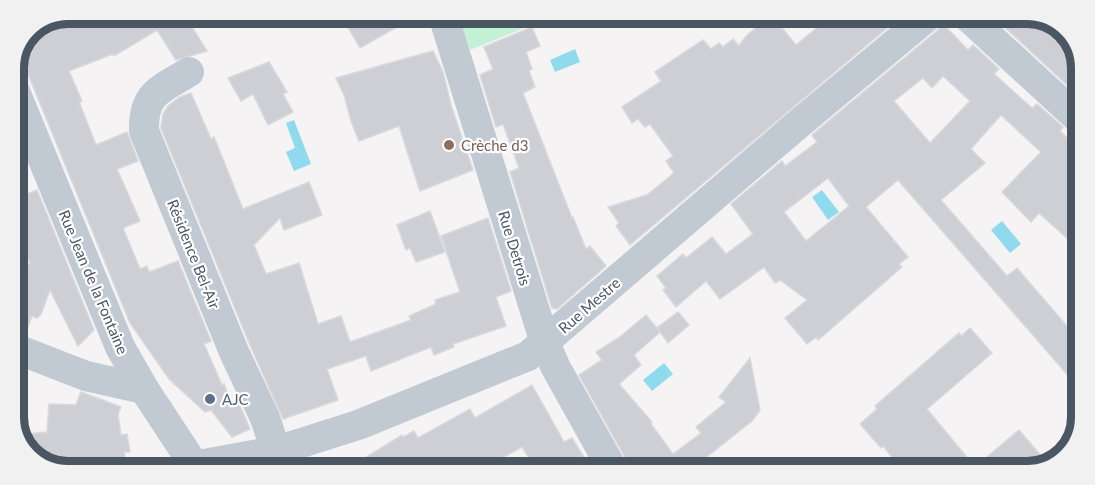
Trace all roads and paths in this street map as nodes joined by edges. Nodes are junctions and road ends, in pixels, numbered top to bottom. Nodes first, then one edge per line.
1 (445, 24) edge
2 (919, 24) edge
3 (976, 24) edge
4 (189, 72) dead end
5 (1071, 112) edge
6 (24, 121) edge
7 (545, 343) junction
8 (24, 352) edge
9 (144, 389) junction
10 (276, 451) junction
11 (185, 461) edge
12 (217, 461) edge
13 (608, 461) edge

1 - 7 street, Rue Detrois
2 - 7 street, Rue Mestre
3 - 5 street
4 - 10 street, Résidence Bel-Air
6 - 9 street, Rue Jean de la Fontaine
7 - 10 street, Rue Mestre
7 - 13 street, Rue Detrois
8 - 9 street
9 - 11 street, Rue Jean de la Fontaine
10 - 12 street, Rue Mestre

